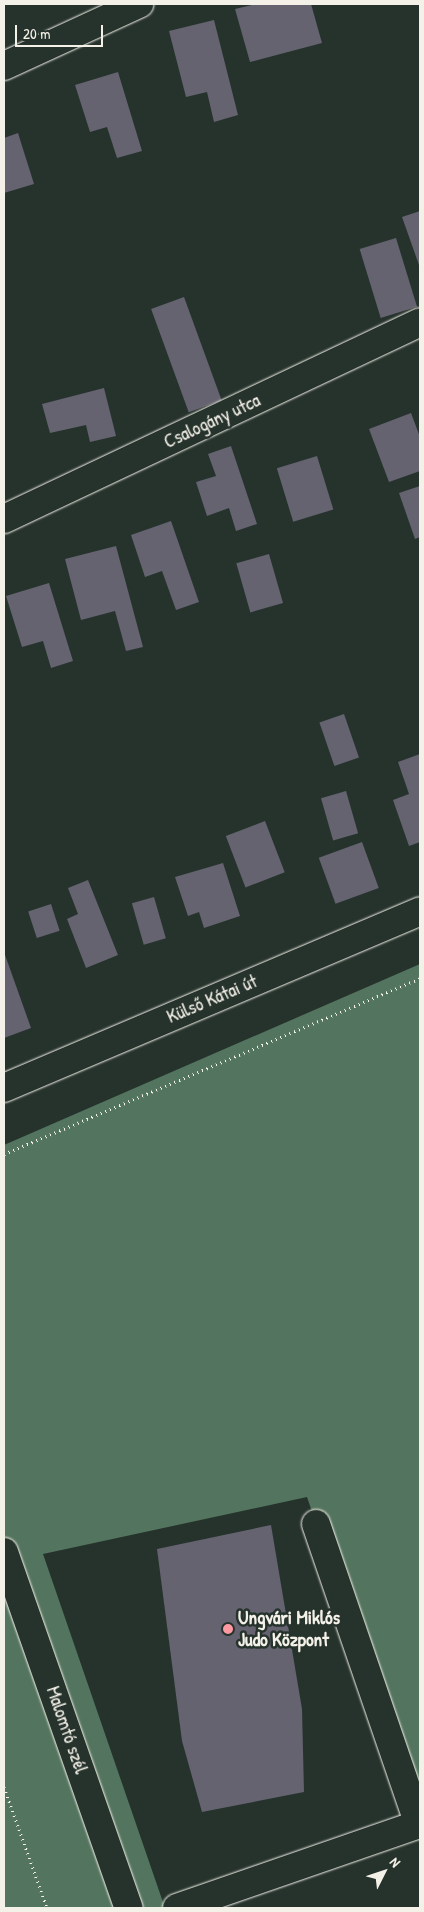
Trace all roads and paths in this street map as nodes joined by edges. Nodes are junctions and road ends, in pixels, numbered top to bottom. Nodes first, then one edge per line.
1 (139, 4) edge
2 (4, 66) edge
3 (420, 322) edge
4 (4, 520) edge
5 (420, 911) edge
6 (420, 978) edge
7 (4, 1088) edge
8 (4, 1154) edge
9 (316, 1524) dead end
10 (4, 1552) edge
11 (4, 1787) edge
12 (420, 1825) edge
13 (47, 1908) edge
14 (129, 1908) edge
15 (177, 1908) edge

1 - 2 street
3 - 4 street, Csalogány utca
5 - 7 street, Külső Kátai út
6 - 8 path
9 - 12 street
10 - 14 street, Malomtó szél
11 - 13 path
12 - 15 street

